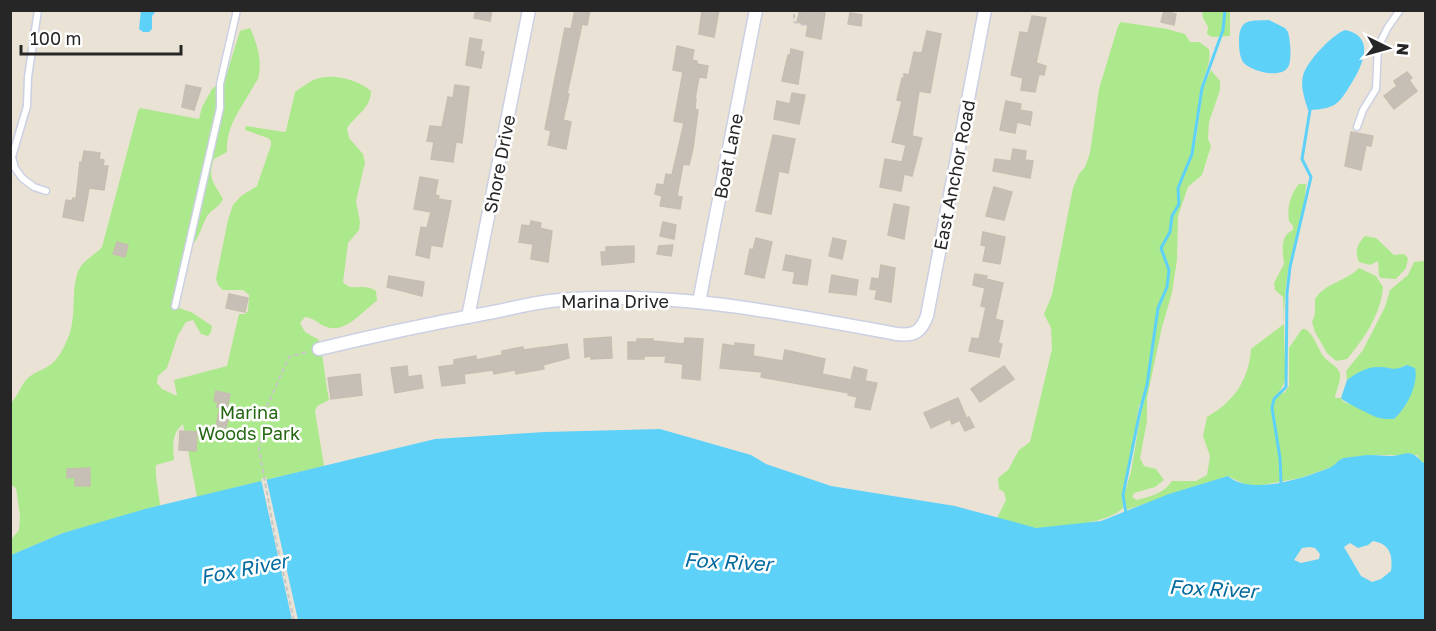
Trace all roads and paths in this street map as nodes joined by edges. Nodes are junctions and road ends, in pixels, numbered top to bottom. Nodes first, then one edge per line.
1 (38, 10) edge
2 (237, 10) edge
3 (529, 10) edge
4 (756, 10) edge
5 (985, 10) edge
6 (1400, 10) edge
7 (794, 14) dead end
8 (808, 26) dead end
9 (1357, 127) dead end
10 (46, 191) dead end
11 (699, 302) junction
12 (175, 306) dead end
13 (468, 317) junction
14 (914, 334) joint
15 (318, 349) joint
16 (294, 621) edge

1 - 10 lane
2 - 12 lane
3 - 13 street, Shore Drive
4 - 11 street, Boat Lane
5 - 14 street, East Anchor Road
6 - 9 lane
7 - 8 path
11 - 13 street, Marina Drive
11 - 14 street, Marina Drive
13 - 15 street, Marina Drive
15 - 16 path

